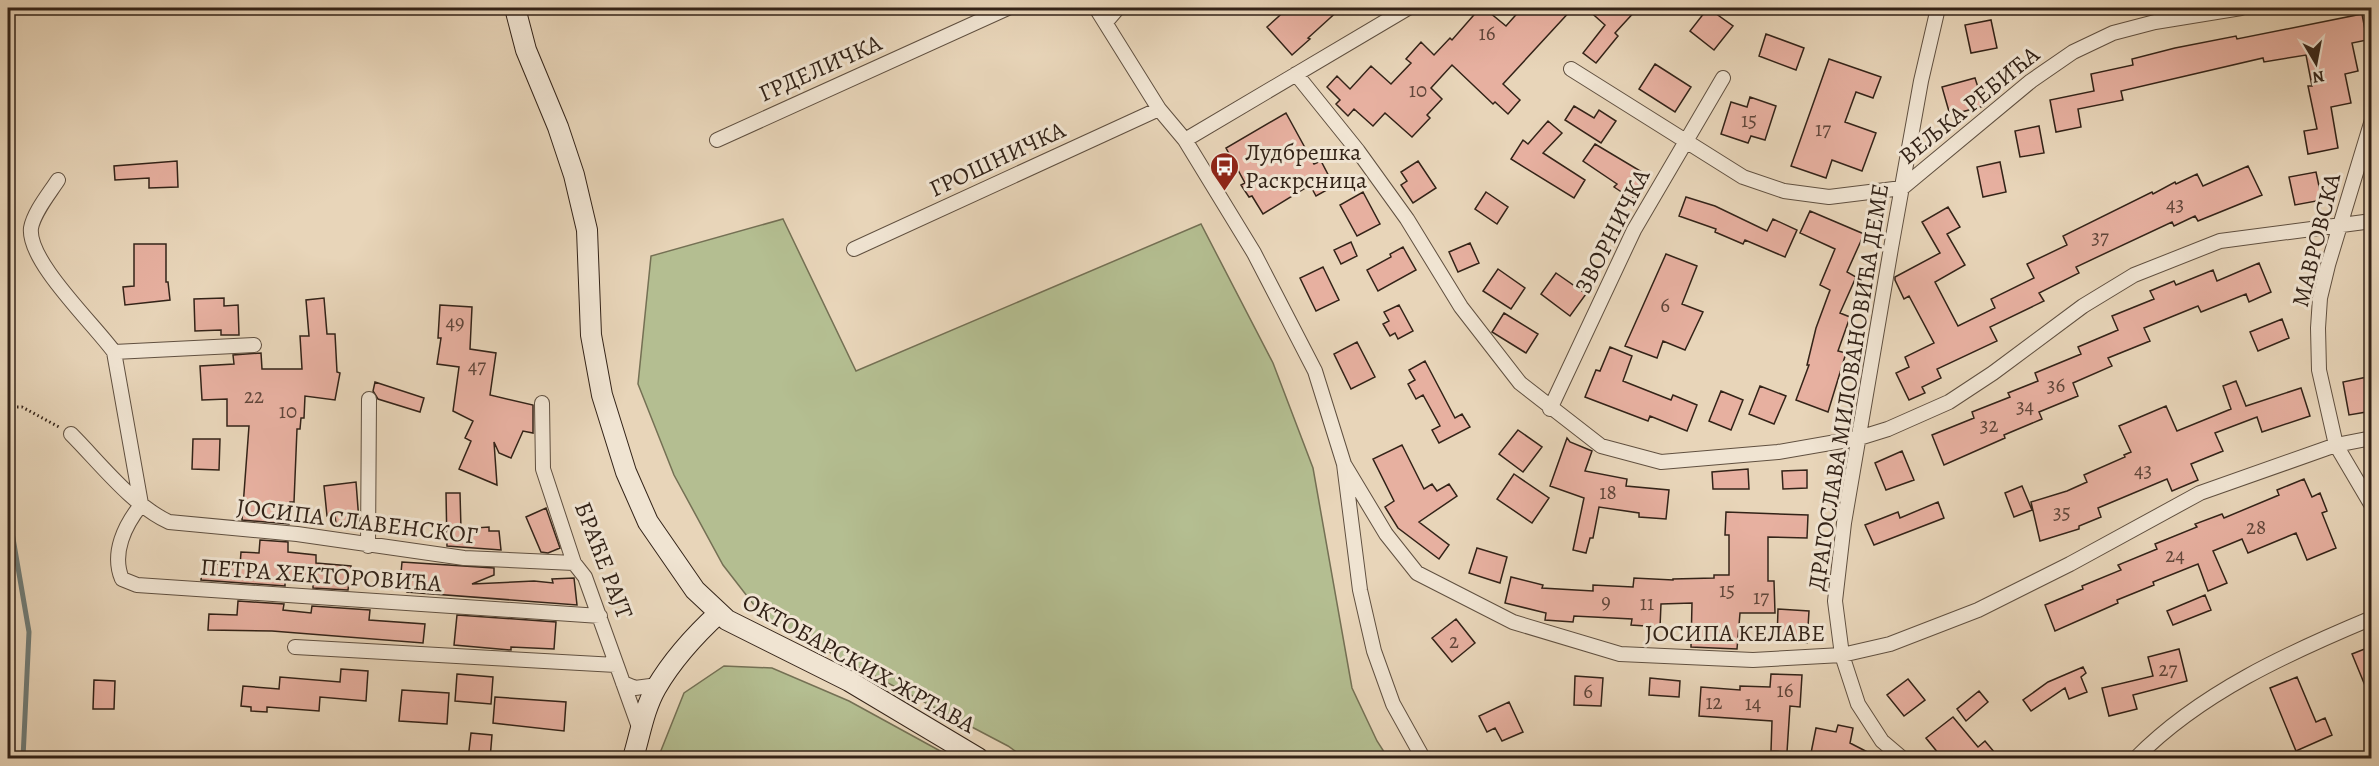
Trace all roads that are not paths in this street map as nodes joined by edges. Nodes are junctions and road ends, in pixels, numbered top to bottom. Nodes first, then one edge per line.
1 (515, 8) edge
2 (1008, 8) edge
3 (1096, 8) edge
4 (1118, 8) edge
5 (1408, 8) edge
6 (1938, 8) edge
7 (2241, 8) edge
8 (1106, 21) junction
9 (1572, 69) dead end
10 (1296, 74) junction
11 (1723, 78) dead end
12 (1159, 109) junction
13 (2372, 120) edge
14 (717, 140) dead end
15 (1185, 140) junction
16 (1686, 141) junction
17 (58, 180) dead end
18 (1902, 188) junction
19 (2372, 221) edge
20 (2341, 225) junction
21 (854, 249) dead end
22 (254, 345) dead end
23 (114, 352) junction
24 (369, 399) dead end
25 (542, 404) dead end
26 (1550, 409) junction
27 (71, 434) road end
28 (1859, 438) junction
29 (2372, 438) edge
30 (2336, 446) junction
31 (1344, 464) junction
32 (141, 505) junction
33 (2372, 506) edge
34 (368, 546) junction
35 (574, 563) junction
36 (719, 613) junction
37 (600, 616) junction
38 (2372, 618) edge
39 (294, 647) dead end
40 (1842, 655) junction
41 (616, 665) junction
42 (623, 683) junction
43 (658, 685) junction
44 (640, 730) junction
45 (633, 759) edge
46 (978, 759) edge
47 (1423, 759) edge
48 (1902, 759) edge
49 (2136, 759) edge

1 - 36 street, ОКТОБАРСКИХ ЖРТАВА
2 - 14 street, ГРДЕЛИЧКА
3 - 8 street
4 - 8 street
5 - 10 street
6 - 18 street, ДРАГОСЛАВА МИЛОВАНОВИЋА ДЕМЕ
7 - 18 street, ВЕЉКА РЕБИЋА
8 - 12 street
9 - 16 street, ВЕЉКА РЕБИЋА
10 - 15 street
10 - 26 street
11 - 16 street, ЗВОРНИЧКА
12 - 15 street
12 - 21 street, ГРОШНИЧКА
13 - 20 street, МАВРОВСКА
15 - 31 street
16 - 18 street, ВЕЉКА РЕБИЋА
16 - 26 street, ЗВОРНИЧКА
17 - 23 street
18 - 28 street, ДРАГОСЛАВА МИЛОВАНОВИЋА ДЕМЕ
19 - 20 street
20 - 28 street
20 - 30 street, МАВРОВСКА
22 - 23 street
23 - 32 street
24 - 34 street
25 - 35 street, БРАЋЕ РАЈТ
26 - 28 street
27 - 32 street, ЈОСИПА СЛАВЕНСКОГ
28 - 40 street, ДРАГОСЛАВА МИЛОВАНОВИЋА ДЕМЕ
29 - 30 street, ЈОСИПА КЕЛАВЕ
30 - 33 street, МАВРОВСКА
30 - 40 street, ЈОСИПА КЕЛАВЕ
31 - 40 street, ЈОСИПА КЕЛАВЕ
31 - 47 street
32 - 34 street, ЈОСИПА СЛАВЕНСКОГ
32 - 37 street, ПЕТРА ХЕКТОРОВИЋА
34 - 35 street, ЈОСИПА СЛАВЕНСКОГ
35 - 37 street, БРАЋЕ РАЈТ
36 - 43 street
36 - 46 street, ОКТОБАРСКИХ ЖРТАВА
37 - 41 street, БРАЋЕ РАЈТ
38 - 49 street
39 - 41 street
40 - 48 street, ДРАГОСЛАВА МИЛОВАНОВИЋА ДЕМЕ
41 - 42 street, БРАЋЕ РАЈТ
42 - 43 street
42 - 44 street, БРАЋЕ РАЈТ
43 - 44 street
44 - 45 street

